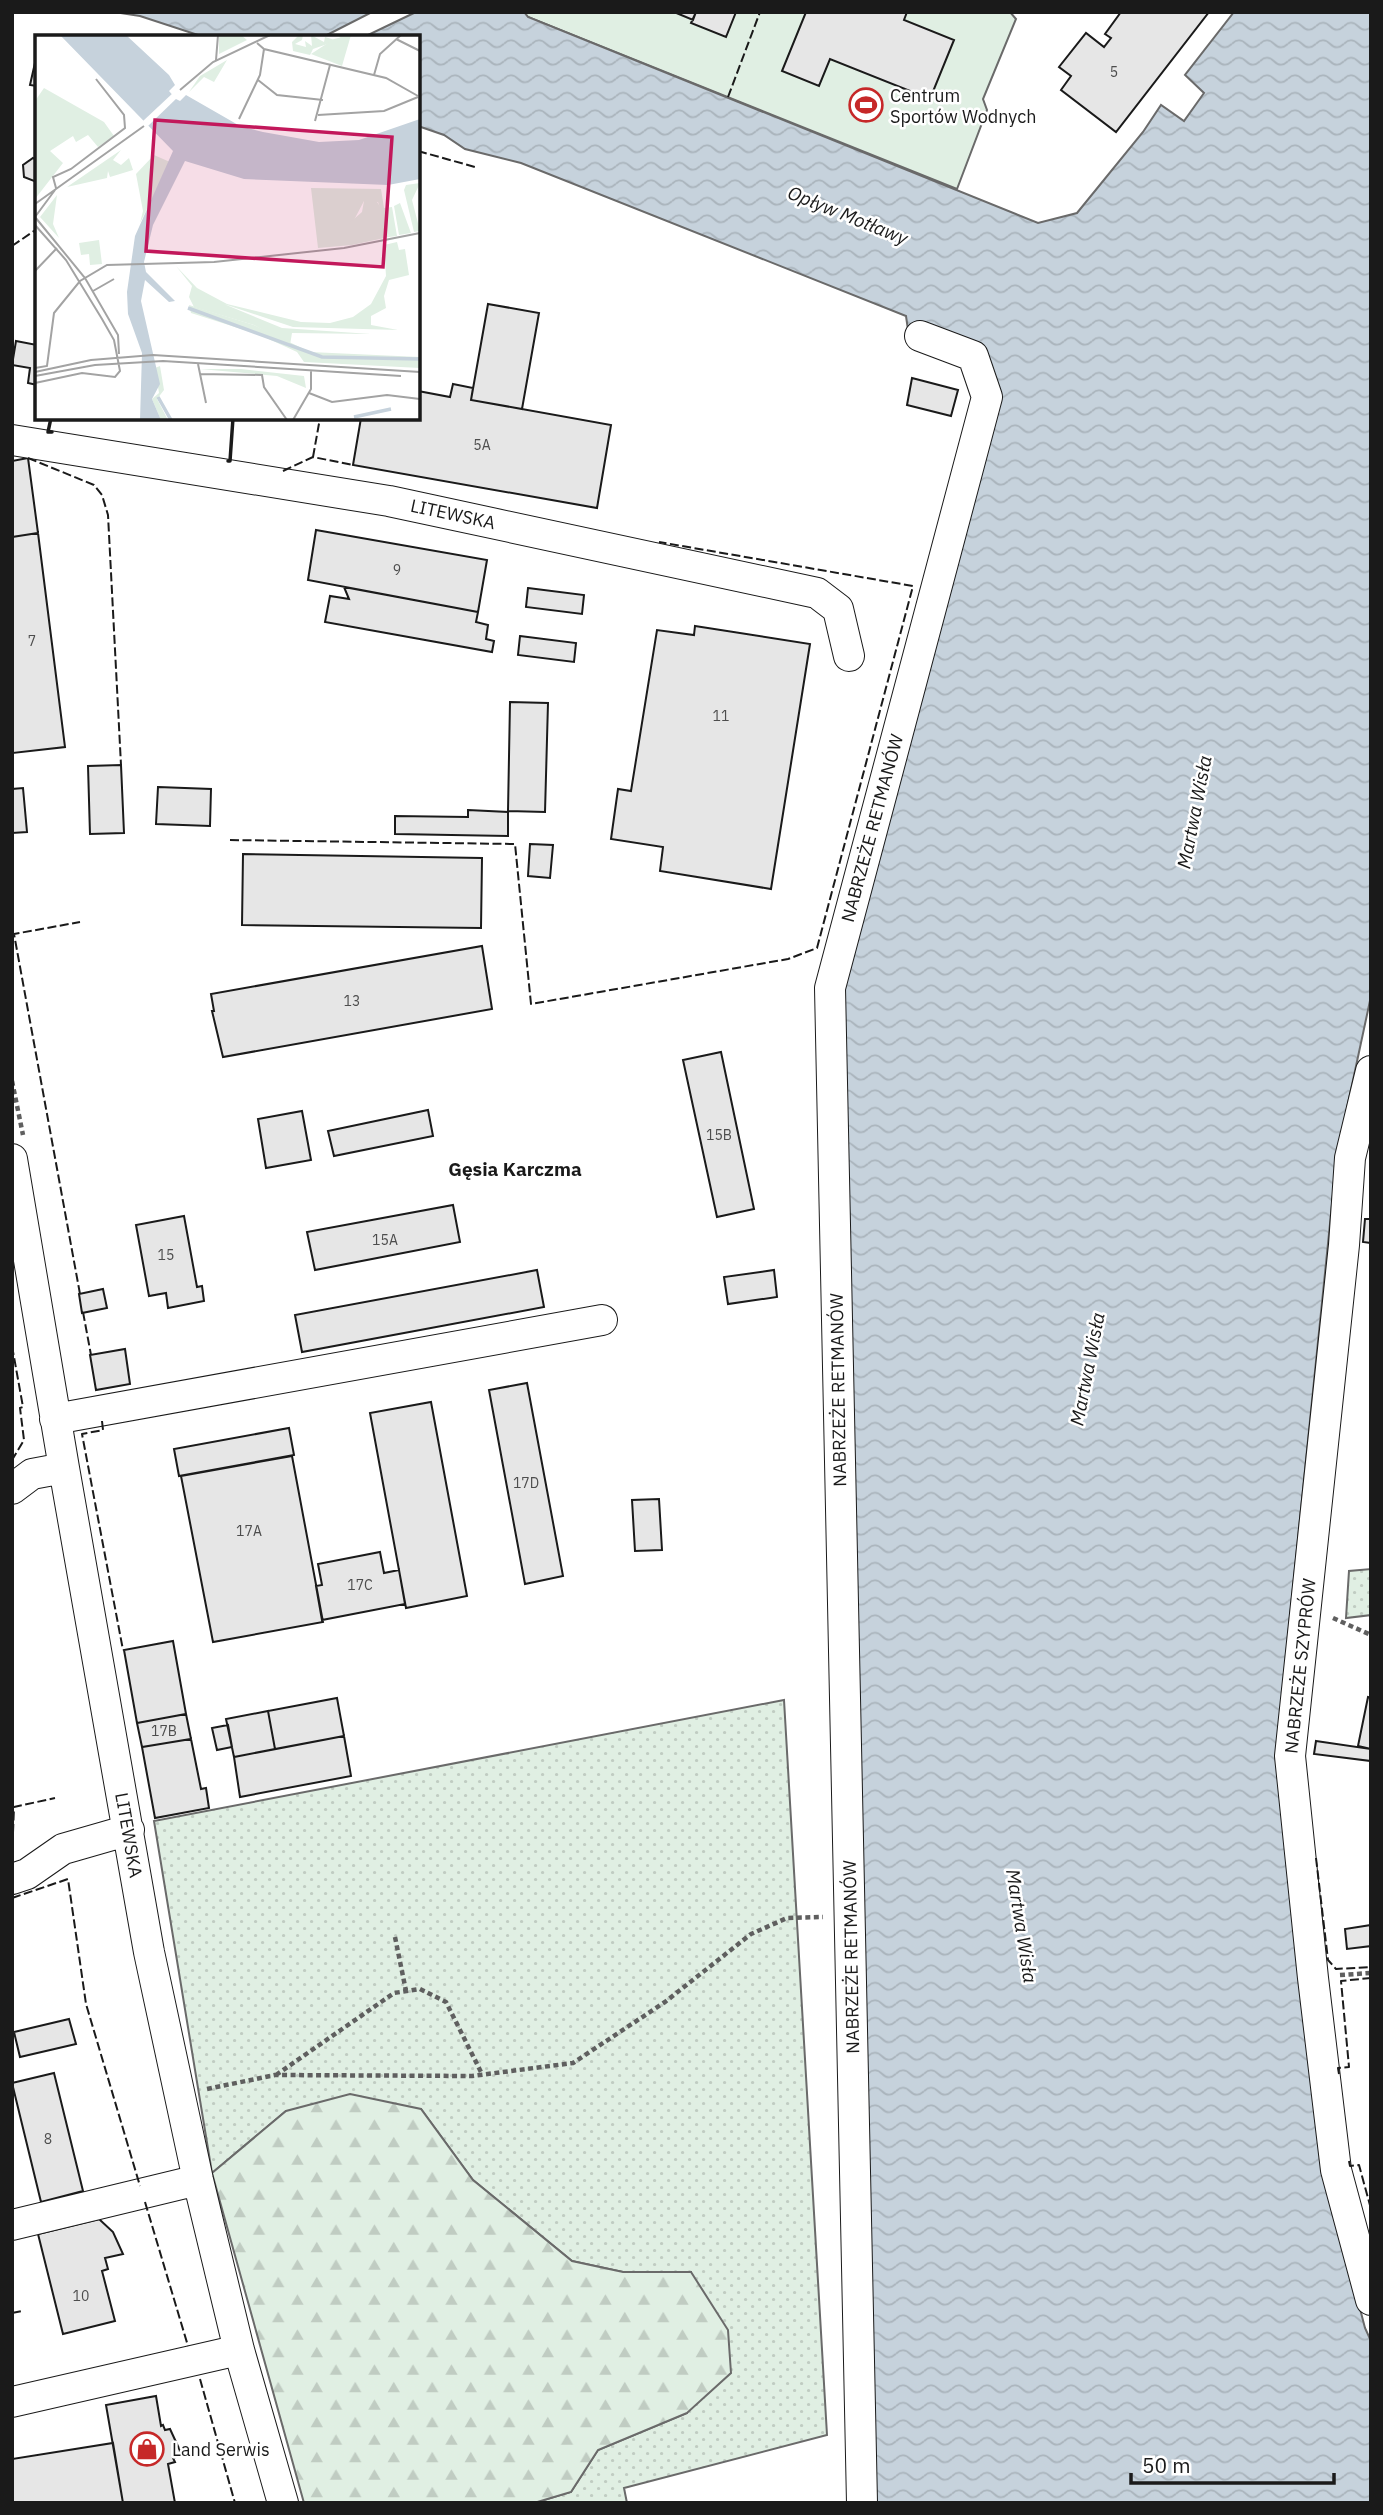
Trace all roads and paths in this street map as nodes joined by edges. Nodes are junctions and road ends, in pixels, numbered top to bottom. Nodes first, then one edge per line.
1 (920, 336) dead end
2 (12, 440) edge
3 (849, 656) dead end
4 (1371, 1071) edge
5 (12, 1158) edge
6 (602, 1320) dead end
7 (55, 1419) junction
8 (64, 1468) junction
9 (12, 1489) edge
10 (1326, 1614) dead end
11 (1371, 1635) edge
12 (129, 1830) junction
13 (12, 1879) edge
14 (850, 1917) junction
15 (395, 1937) dead end
16 (1371, 1973) edge
17 (1330, 1976) dead end
18 (406, 1991) junction
19 (482, 2074) junction
20 (275, 2075) junction
21 (179, 2095) junction
22 (198, 2180) junction
23 (12, 2225) edge
24 (1371, 2300) edge
25 (239, 2350) junction
26 (12, 2402) edge
27 (283, 2503) edge
28 (862, 2503) edge

1 - 14 street, NABRZEŻE RETMANÓW
2 - 3 street, LITEWSKA
4 - 24 street, NABRZEŻE SZYPRÓW
5 - 7 street, LITEWSKA
6 - 7 street
7 - 8 street, LITEWSKA
8 - 9 street
8 - 12 street, LITEWSKA
10 - 11 path
12 - 13 street
12 - 21 street, LITEWSKA
14 - 19 path
14 - 28 street, NABRZEŻE RETMANÓW
15 - 18 path
16 - 17 path
18 - 19 path
18 - 20 path
19 - 20 path
20 - 21 path
21 - 22 street, LITEWSKA
22 - 23 street
22 - 25 street, LITEWSKA
25 - 26 street
25 - 27 street, LITEWSKA

